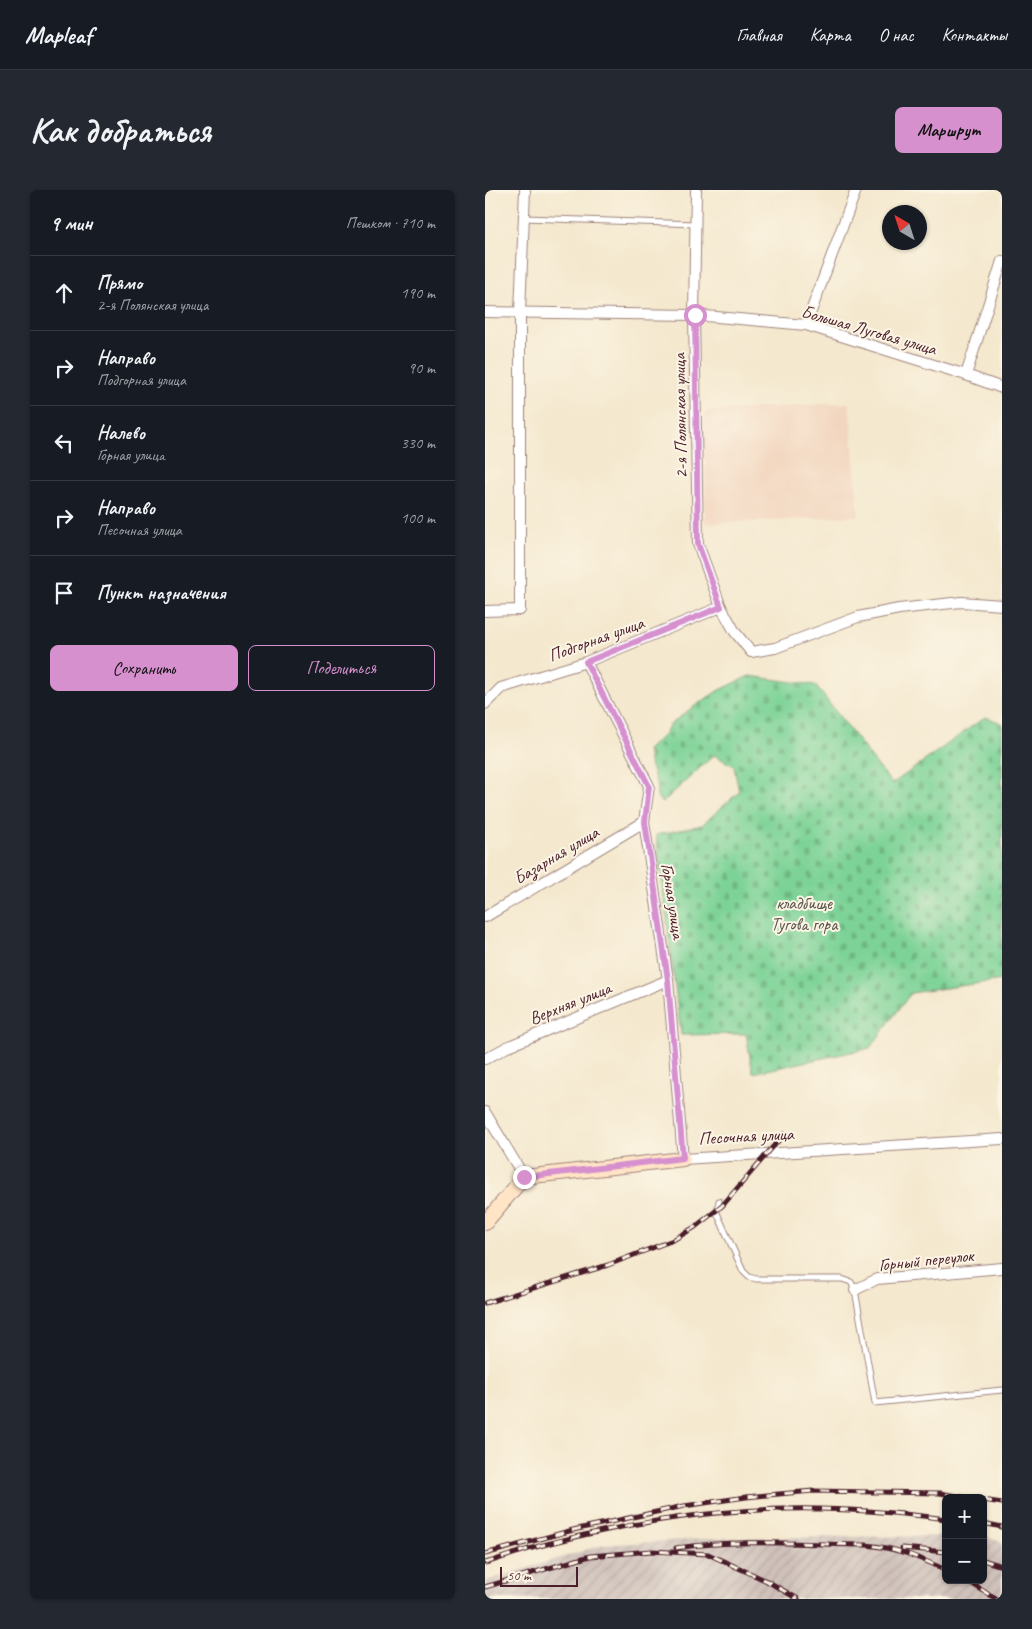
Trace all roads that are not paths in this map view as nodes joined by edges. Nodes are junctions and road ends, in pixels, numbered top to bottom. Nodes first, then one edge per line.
1 (525, 190) edge
2 (696, 190) edge
3 (856, 190) edge
4 (524, 218) junction
5 (696, 224) junction
6 (1002, 261) edge
7 (485, 312) edge
8 (520, 312) junction
9 (695, 315) junction
10 (806, 325) junction
11 (966, 375) junction
12 (1002, 388) edge
13 (1002, 605) edge
14 (721, 607) junction
15 (485, 611) edge
16 (586, 662) junction
17 (485, 704) edge
18 (645, 822) junction
19 (485, 917) edge
20 (668, 980) junction
21 (485, 1059) edge
22 (485, 1112) edge
23 (1002, 1139) edge
24 (683, 1158) junction
25 (524, 1177) junction
26 (719, 1201) dead end
27 (485, 1223) edge
28 (1002, 1268) edge
29 (855, 1290) junction
30 (1002, 1390) edge

1 - 4 street
2 - 5 street, 2-я Полянская улица
3 - 10 street
4 - 5 lane
4 - 8 street
5 - 9 street, 2-я Полянская улица
6 - 11 street
7 - 8 street, Большая Луговая улица
8 - 9 street, Большая Луговая улица
8 - 15 street
9 - 10 street, Большая Луговая улица
9 - 14 street, 2-я Полянская улица
10 - 11 street, Большая Луговая улица
11 - 12 street, Большая Луговая улица
13 - 14 street, 2-я Полянская улица
14 - 16 street, Подгорная улица
16 - 17 street, Подгорная улица
16 - 18 street, Горная улица
18 - 19 street, Базарная улица
18 - 20 street, Горная улица
20 - 21 street, Верхняя улица
20 - 24 street, Горная улица
22 - 25 street
23 - 24 street, Песочная улица
24 - 25 street, Песочная улица
25 - 27 street
26 - 29 lane
28 - 29 street, Горный переулок
29 - 30 lane

